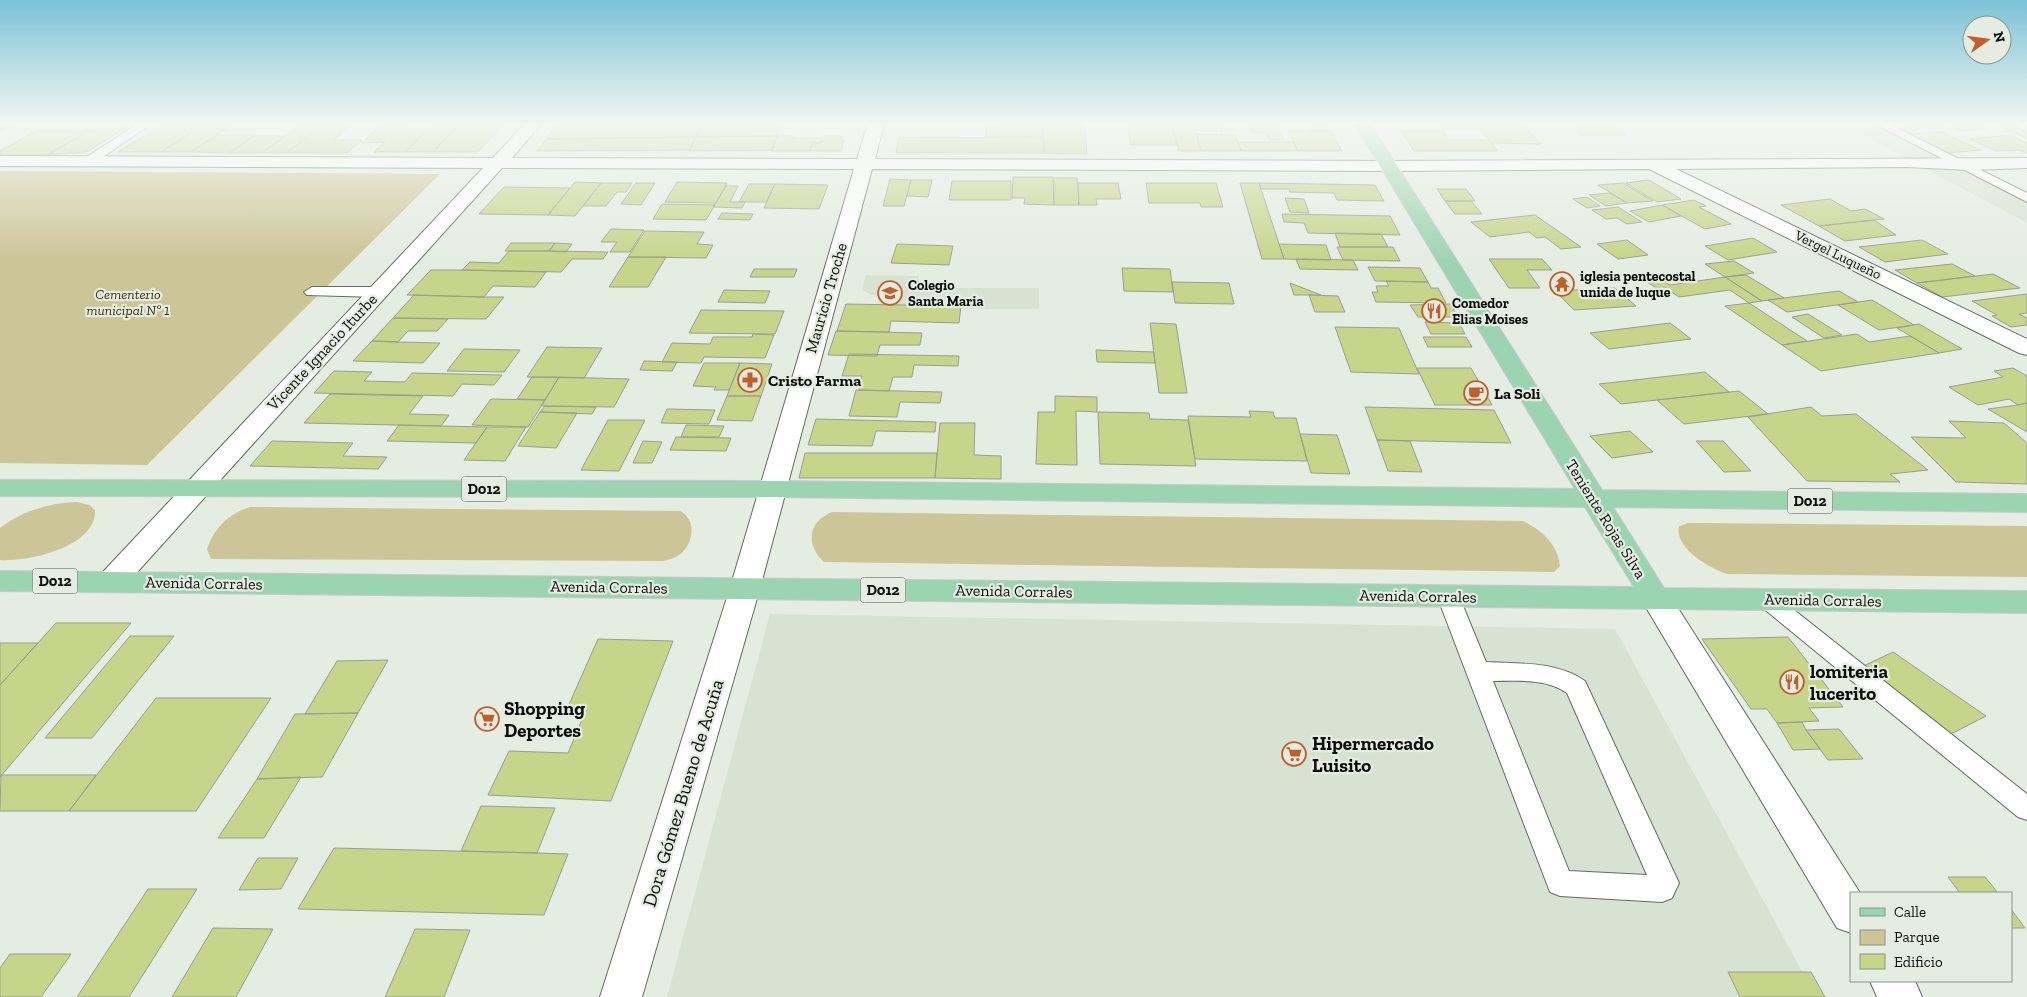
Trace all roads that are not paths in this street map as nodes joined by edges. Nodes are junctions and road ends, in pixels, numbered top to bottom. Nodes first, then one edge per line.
1 (491, 170) edge
2 (862, 170) edge
3 (1390, 170) edge
4 (1663, 170) edge
5 (1971, 170) edge
6 (2027, 198) edge
7 (312, 292) dead end
8 (378, 292) junction
9 (2027, 348) edge
10 (0, 488) edge
11 (196, 488) junction
12 (772, 489) junction
13 (1594, 499) junction
14 (2027, 504) edge
15 (0, 581) edge
16 (111, 582) junction
17 (745, 588) junction
18 (1448, 596) junction
19 (1656, 599) junction
20 (1766, 600) junction
21 (2027, 602) edge
22 (1478, 671) junction
23 (2027, 809) edge
24 (1850, 913) edge
25 (1893, 982) edge
26 (621, 997) edge
27 (1902, 997) edge

1 - 8 street, Vicente Ignacio Iturbe
2 - 12 street, Mauricio Troche
3 - 13 main road, Teniente Rojas Silva
4 - 9 street, Vergel Luqueño
5 - 6 lane
7 - 8 lane
8 - 11 street, Vicente Ignacio Iturbe
10 - 11 main road, D012
11 - 12 main road, D012
11 - 16 street, Vicente Ignacio Iturbe
12 - 13 main road, D012
12 - 17 street, Mauricio Troche
13 - 14 main road, D012
13 - 19 main road, Teniente Rojas Silva
15 - 16 main road, Avenida Corrales / D012
16 - 17 main road, Avenida Corrales / D012
17 - 18 main road, Avenida Corrales / D012
17 - 26 street, Dora Gómez Bueno de Acuña
18 - 19 main road, Avenida Corrales / D012
18 - 22 lane
19 - 20 main road, Avenida Corrales / D012
19 - 24 street, Teniente Rojas Silva
20 - 21 main road, Avenida Corrales / D012
20 - 23 lane
22 - 22 lane
25 - 27 street

